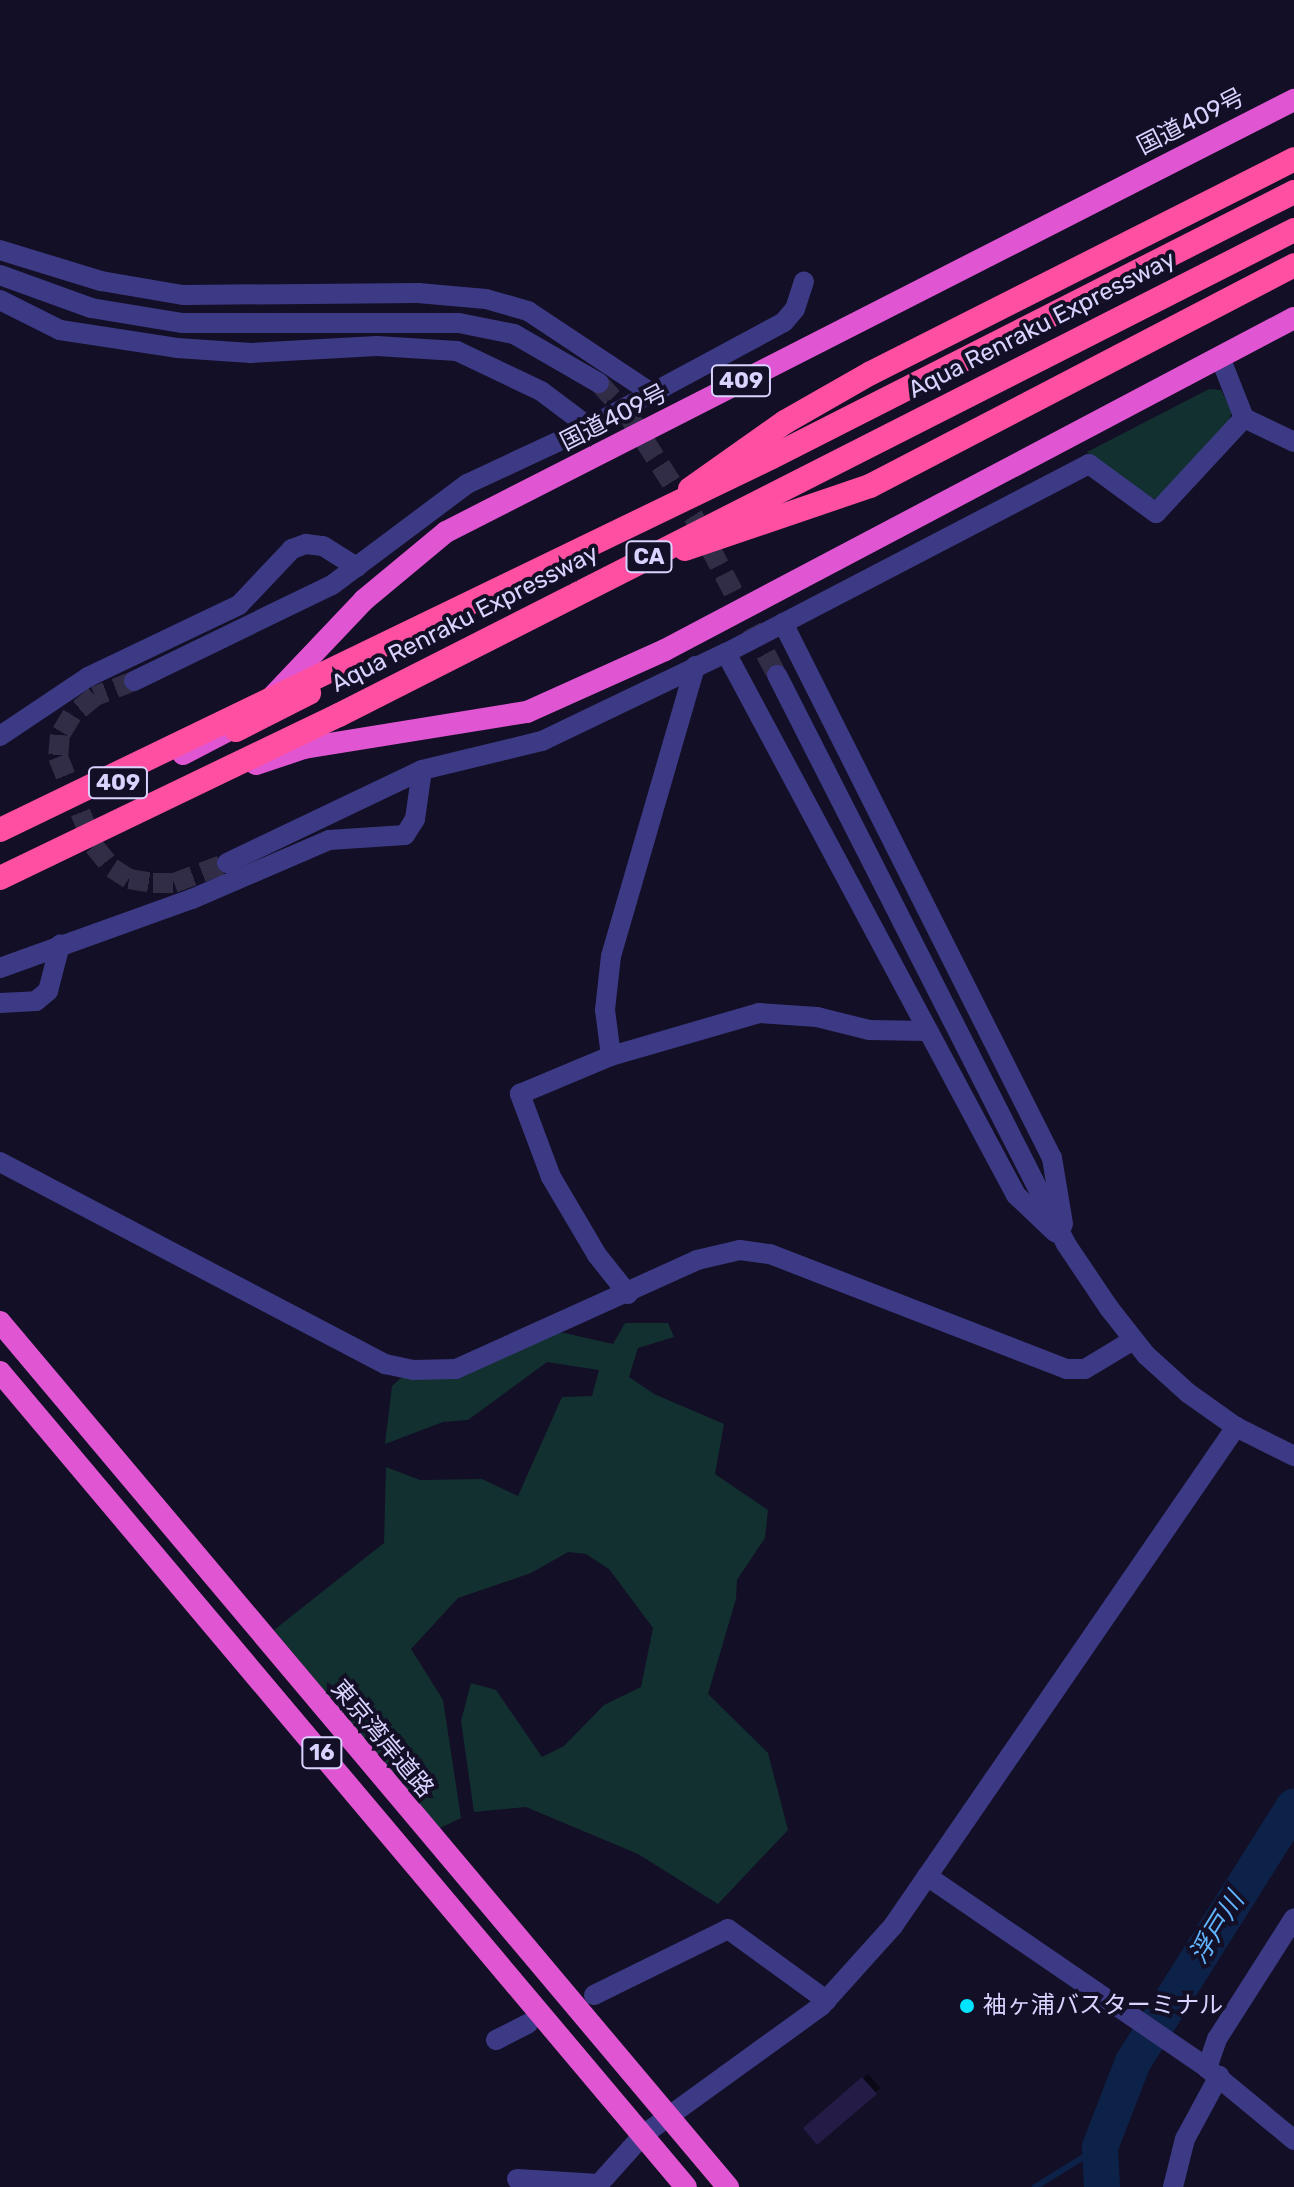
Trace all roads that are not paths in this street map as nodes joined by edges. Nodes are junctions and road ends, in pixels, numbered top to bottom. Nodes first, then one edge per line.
1 (1294, 100) edge
2 (1294, 159) edge
3 (1294, 192) edge
4 (1294, 230) edge
5 (0, 250) edge
6 (1294, 265) edge
7 (0, 275) edge
8 (804, 281) dead end
9 (0, 300) edge
10 (1294, 318) edge
11 (1220, 357) junction
12 (599, 383) tunnel mouth
13 (653, 394) junction
14 (1244, 418) junction
15 (589, 427) junction
16 (1294, 442) edge
17 (357, 567) junction
18 (783, 623) junction
19 (726, 653) junction
20 (695, 666) junction
21 (777, 675) tunnel mouth
22 (134, 681) tunnel mouth
23 (236, 730) junction
24 (0, 736) edge
25 (422, 770) junction
26 (182, 789) junction
27 (0, 833) edge
28 (227, 863) tunnel mouth
29 (0, 868) edge
30 (0, 878) edge
31 (60, 945) junction
32 (0, 968) edge
33 (0, 1003) edge
34 (928, 1031) junction
35 (611, 1056) junction
36 (0, 1162) edge
37 (1066, 1244) junction
38 (628, 1294) junction
39 (0, 1322) edge
40 (1133, 1340) junction
41 (0, 1372) edge
42 (1236, 1427) junction
43 (1294, 1456) edge
44 (927, 1876) junction
45 (1294, 1918) edge
46 (594, 1995) dead end
47 (827, 2001) junction
48 (528, 2024) dead end
49 (496, 2040) dead end
50 (1213, 2072) junction
51 (668, 2115) junction
52 (643, 2135) junction
53 (1294, 2140) edge
54 (517, 2179) dead end
55 (686, 2187) edge
56 (728, 2187) edge
57 (1173, 2187) edge

1 - 23 highway, 国道409号 / 409
2 - 23 highway
3 - 27 highway, Aqua Renraku Expressway / CA, bridge
4 - 30 highway, Aqua Renraku Expressway / CA, bridge
5 - 13 street
6 - 26 highway
7 - 12 street
8 - 13 street
9 - 15 street
10 - 11 highway, 409
11 - 14 street
11 - 26 highway, 409
13 - 15 street
14 - 16 street
14 - 18 street
15 - 17 street
17 - 22 street
17 - 24 street
18 - 19 street
18 - 37 street
19 - 20 street
19 - 34 street
20 - 25 street
20 - 35 street
21 - 37 street
23 - 27 highway, 国道409号 / 409
25 - 28 street
25 - 31 street
26 - 29 highway, 409
31 - 32 street
31 - 33 street
34 - 35 street
34 - 37 street
35 - 38 street
36 - 38 street
37 - 40 street
38 - 40 street
39 - 51 highway, 東京湾岸道路 / 16
40 - 42 street
41 - 52 highway, 16
42 - 43 street
42 - 44 street
44 - 47 street
44 - 50 street
45 - 50 street
46 - 47 street
47 - 51 street
48 - 49 street
50 - 53 street
50 - 57 street
51 - 52 street
51 - 56 highway, 東京湾岸道路 / 16
52 - 54 street
52 - 55 highway, 16

